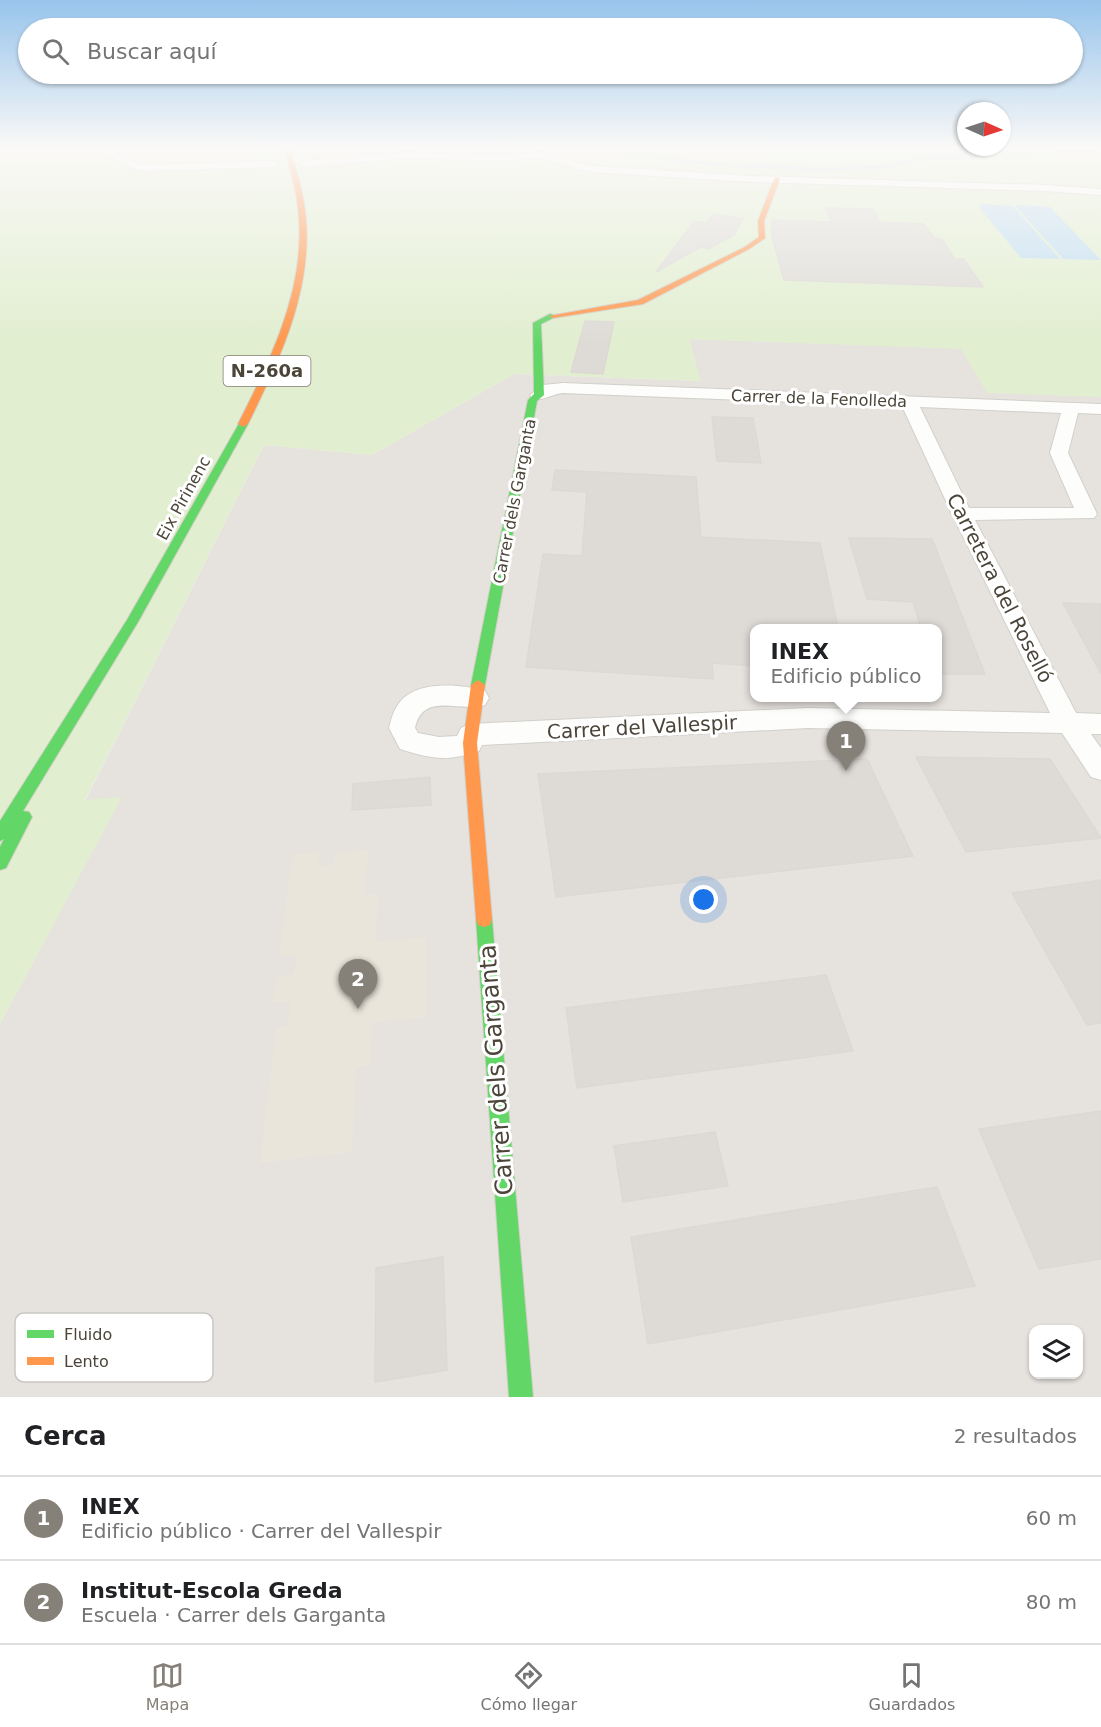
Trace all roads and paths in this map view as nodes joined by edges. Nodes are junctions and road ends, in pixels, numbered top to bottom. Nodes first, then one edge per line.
1 (303, 213) edge
2 (764, 213) edge
3 (539, 394) junction
4 (909, 402) junction
5 (1071, 408) junction
6 (1101, 409) edge
7 (962, 514) junction
8 (159, 576) junction
9 (79, 681) dead end
10 (476, 698) junction
11 (1068, 722) junction
12 (1101, 724) edge
13 (470, 739) junction
14 (46, 764) junction
15 (1101, 769) edge
16 (0, 834) edge
17 (0, 863) edge
18 (521, 1397) edge

1 - 8 street, Eix Pirinenc / N-260a
2 - 3 street, Carrer dels Garganta
3 - 4 street, Carrer de la Fenolleda
3 - 10 street, Carrer dels Garganta
4 - 5 street, Carrer de la Fenolleda
4 - 7 street, Carretera del Roselló
5 - 6 street, Carrer de la Fenolleda
5 - 7 street
7 - 11 street, Carretera del Roselló
8 - 9 street, N-260a
8 - 14 street, Eix Pirinenc / N-260a
10 - 13 street, Carrer dels Garganta
10 - 13 street
11 - 12 street, Carrer del Vallespir
11 - 13 street, Carrer del Vallespir
11 - 15 street, Carretera del Roselló
13 - 18 street, Carrer dels Garganta
14 - 16 street, Eix Pirinenc / N-260a
14 - 17 street, N-260a

